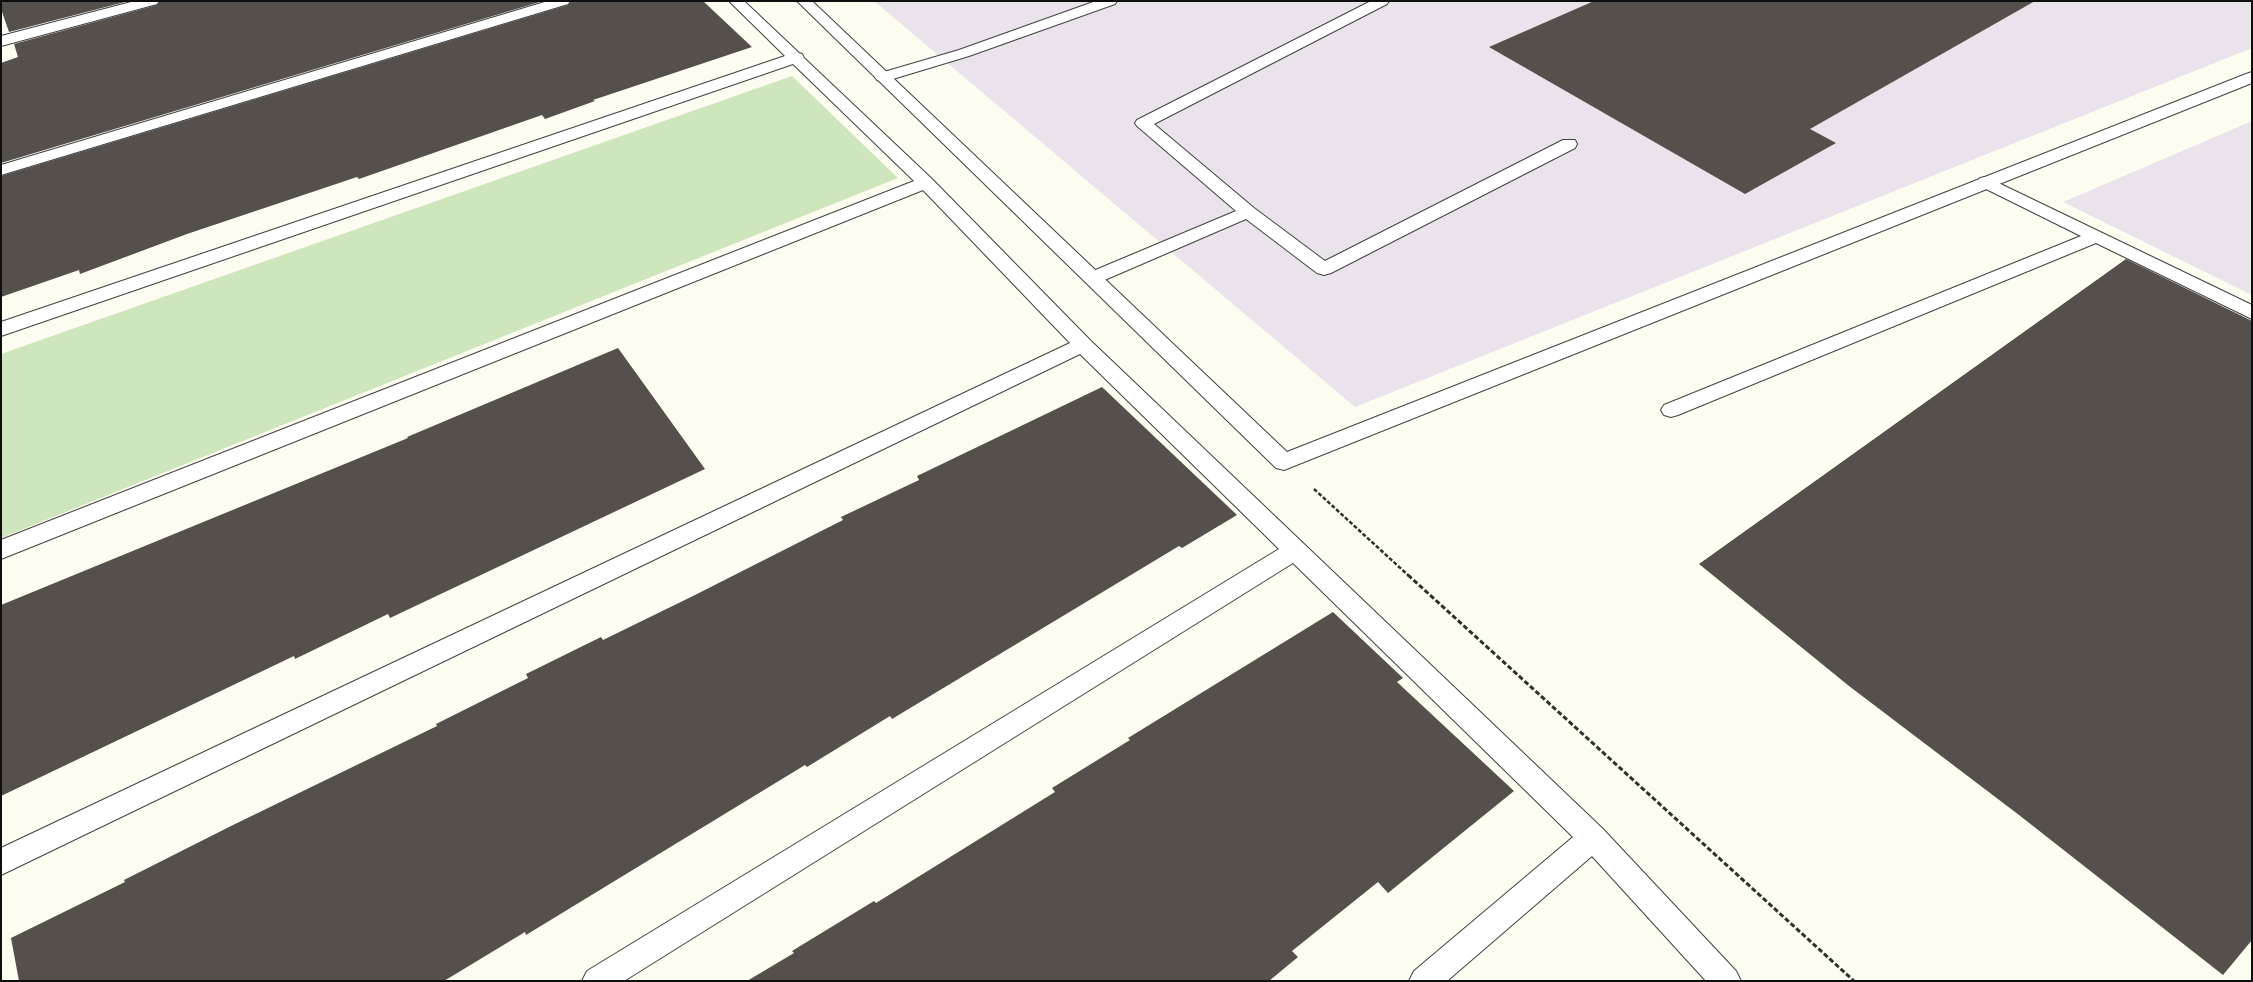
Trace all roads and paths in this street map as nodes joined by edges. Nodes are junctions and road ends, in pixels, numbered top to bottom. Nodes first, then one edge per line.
1 (152, 1) edge
2 (563, 1) edge
3 (736, 1) edge
4 (804, 1) edge
5 (1110, 1) edge
6 (1382, 1) edge
7 (1, 41) edge
8 (797, 58) junction
9 (883, 77) junction
10 (2252, 77) edge
11 (1569, 144) dead end
12 (1, 170) edge
13 (1986, 182) junction
14 (926, 183) junction
15 (1248, 212) junction
16 (2095, 237) junction
17 (1093, 278) junction
18 (2252, 313) edge
19 (1, 329) edge
20 (1084, 346) junction
21 (1671, 410) dead end
22 (1284, 462) junction
23 (1, 550) edge
24 (1294, 551) junction
25 (1593, 838) junction
26 (1, 862) edge
27 (597, 981) edge
28 (1424, 981) edge
29 (1726, 981) edge
30 (1854, 981) edge

1 - 7 street
2 - 12 street
3 - 8 street
4 - 9 street
5 - 9 street
6 - 15 street
8 - 14 street
8 - 19 street
9 - 17 street
10 - 13 street
11 - 15 street
13 - 16 street
13 - 22 street
14 - 20 street
14 - 23 street
15 - 17 street
16 - 18 street
16 - 21 street
17 - 22 street
20 - 24 street
20 - 26 street
22 - 30 path
24 - 25 street
24 - 27 street
25 - 28 street
25 - 29 street

